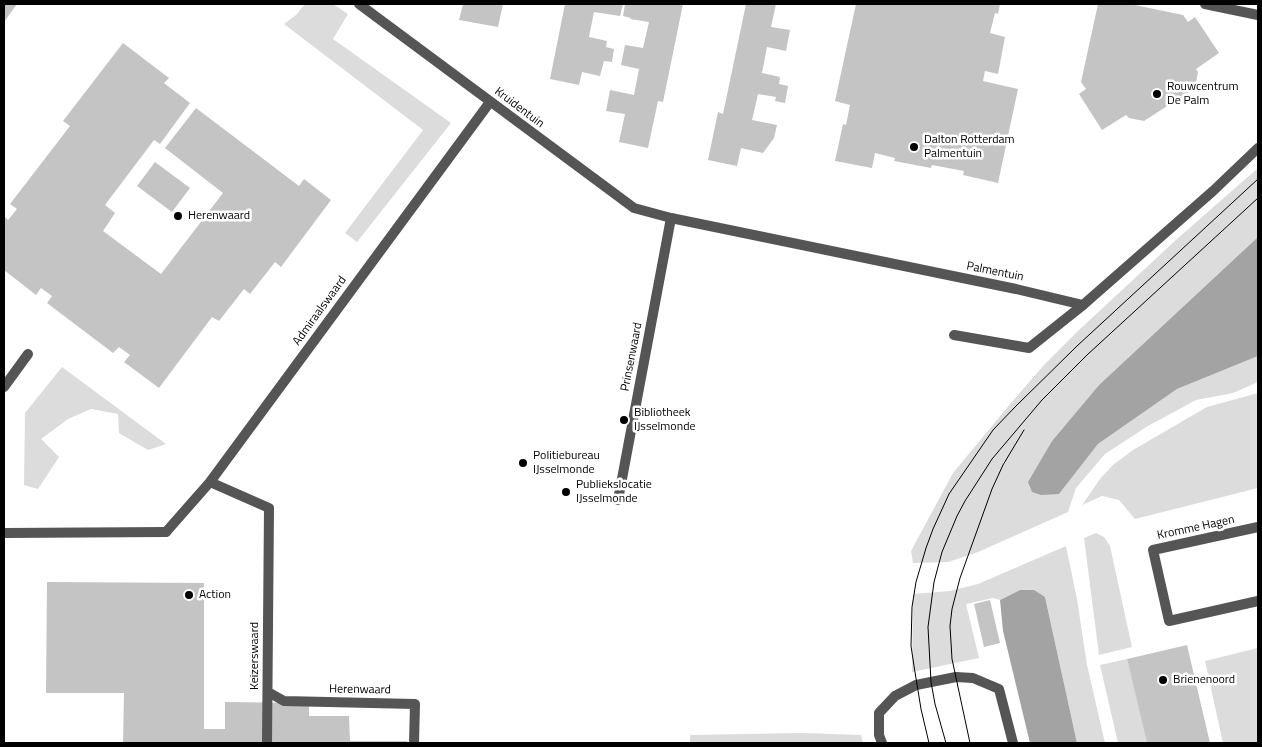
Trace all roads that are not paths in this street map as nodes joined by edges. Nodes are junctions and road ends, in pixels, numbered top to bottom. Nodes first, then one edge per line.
1 (359, 4) edge
2 (1205, 4) edge
3 (1258, 15) edge
4 (490, 102) junction
5 (1258, 148) edge
6 (671, 218) junction
7 (1083, 305) junction
8 (954, 335) dead end
9 (28, 354) dead end
10 (4, 387) edge
11 (210, 482) junction
12 (618, 500) dead end
13 (1258, 527) edge
14 (4, 532) edge
15 (1258, 602) edge
16 (268, 692) junction
17 (267, 743) edge
18 (414, 743) edge
19 (882, 743) edge
20 (1013, 743) edge

1 - 4 street, Kruidentuin
2 - 3 street
4 - 6 street, Kruidentuin
4 - 11 street, Admiraalswaard
5 - 7 street
6 - 7 street, Palmentuin
6 - 12 street, Prinsenwaard
7 - 8 street
9 - 10 street
11 - 14 street, Admiraalswaard
11 - 16 street, Keizerswaard
13 - 15 street, Kromme Hagen
16 - 17 street, Keizerswaard
16 - 18 street, Herenwaard
19 - 20 street

